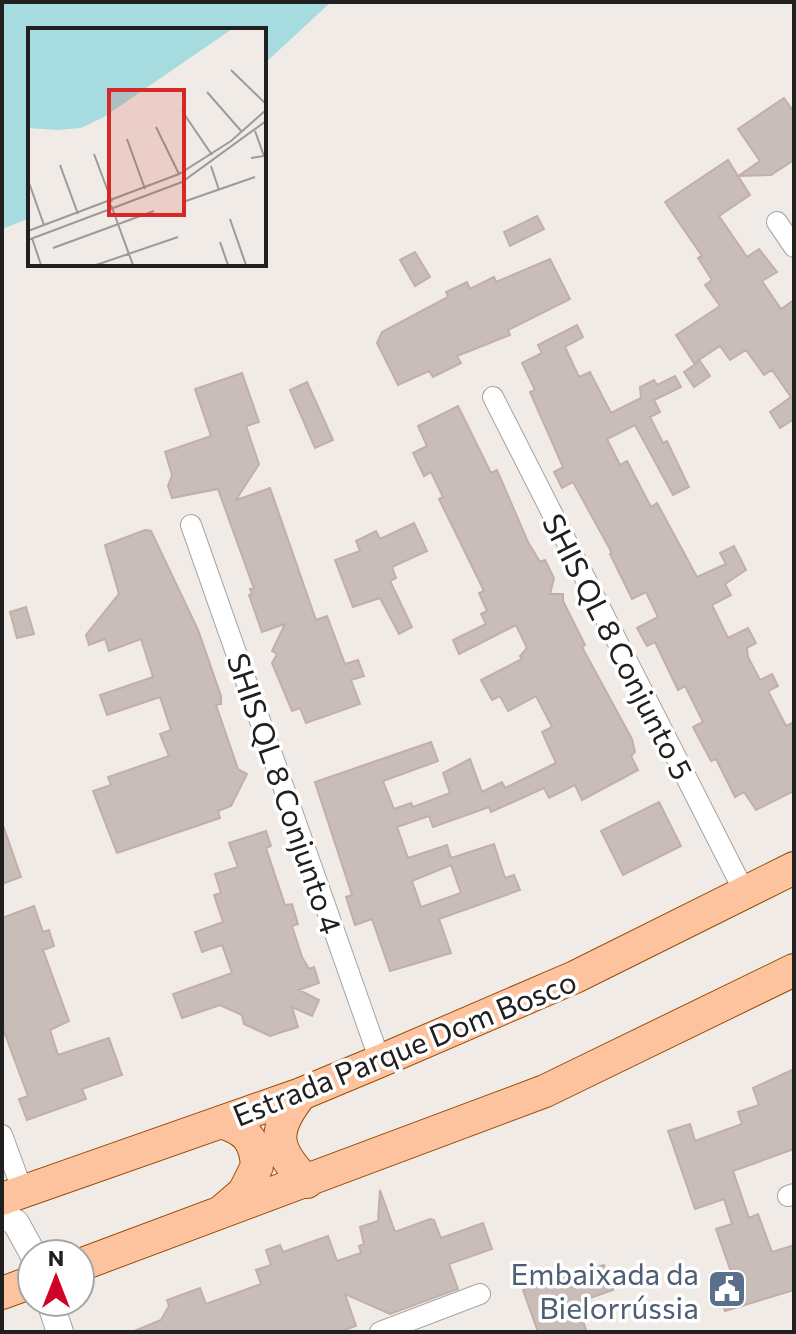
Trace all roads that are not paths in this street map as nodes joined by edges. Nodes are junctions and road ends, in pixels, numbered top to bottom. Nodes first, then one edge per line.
1 (777, 222) dead end
2 (794, 247) edge
3 (493, 397) dead end
4 (191, 525) dead end
5 (794, 868) edge
6 (746, 895) junction
7 (794, 970) edge
8 (380, 1061) junction
9 (301, 1094) junction
10 (221, 1122) junction
11 (2, 1135) edge
12 (307, 1182) junction
13 (9, 1202) edge
14 (217, 1216) junction
15 (24, 1238) edge
16 (96, 1259) edge
17 (480, 1294) dead end
18 (380, 1332) edge

1 - 2 street
3 - 6 street, SHIS QL 8 Conjunto 5
4 - 8 street, SHIS QL 8 Conjunto 4
5 - 6 main road, Estrada Parque Dom Bosco
6 - 8 main road, Estrada Parque Dom Bosco
7 - 12 main road
8 - 9 main road, Estrada Parque Dom Bosco
9 - 10 main road, Estrada Parque Dom Bosco
9 - 12 main road
10 - 13 main road, Estrada Parque Dom Bosco
10 - 14 main road
11 - 13 street
12 - 14 main road
13 - 15 street
14 - 16 main road
17 - 18 street

